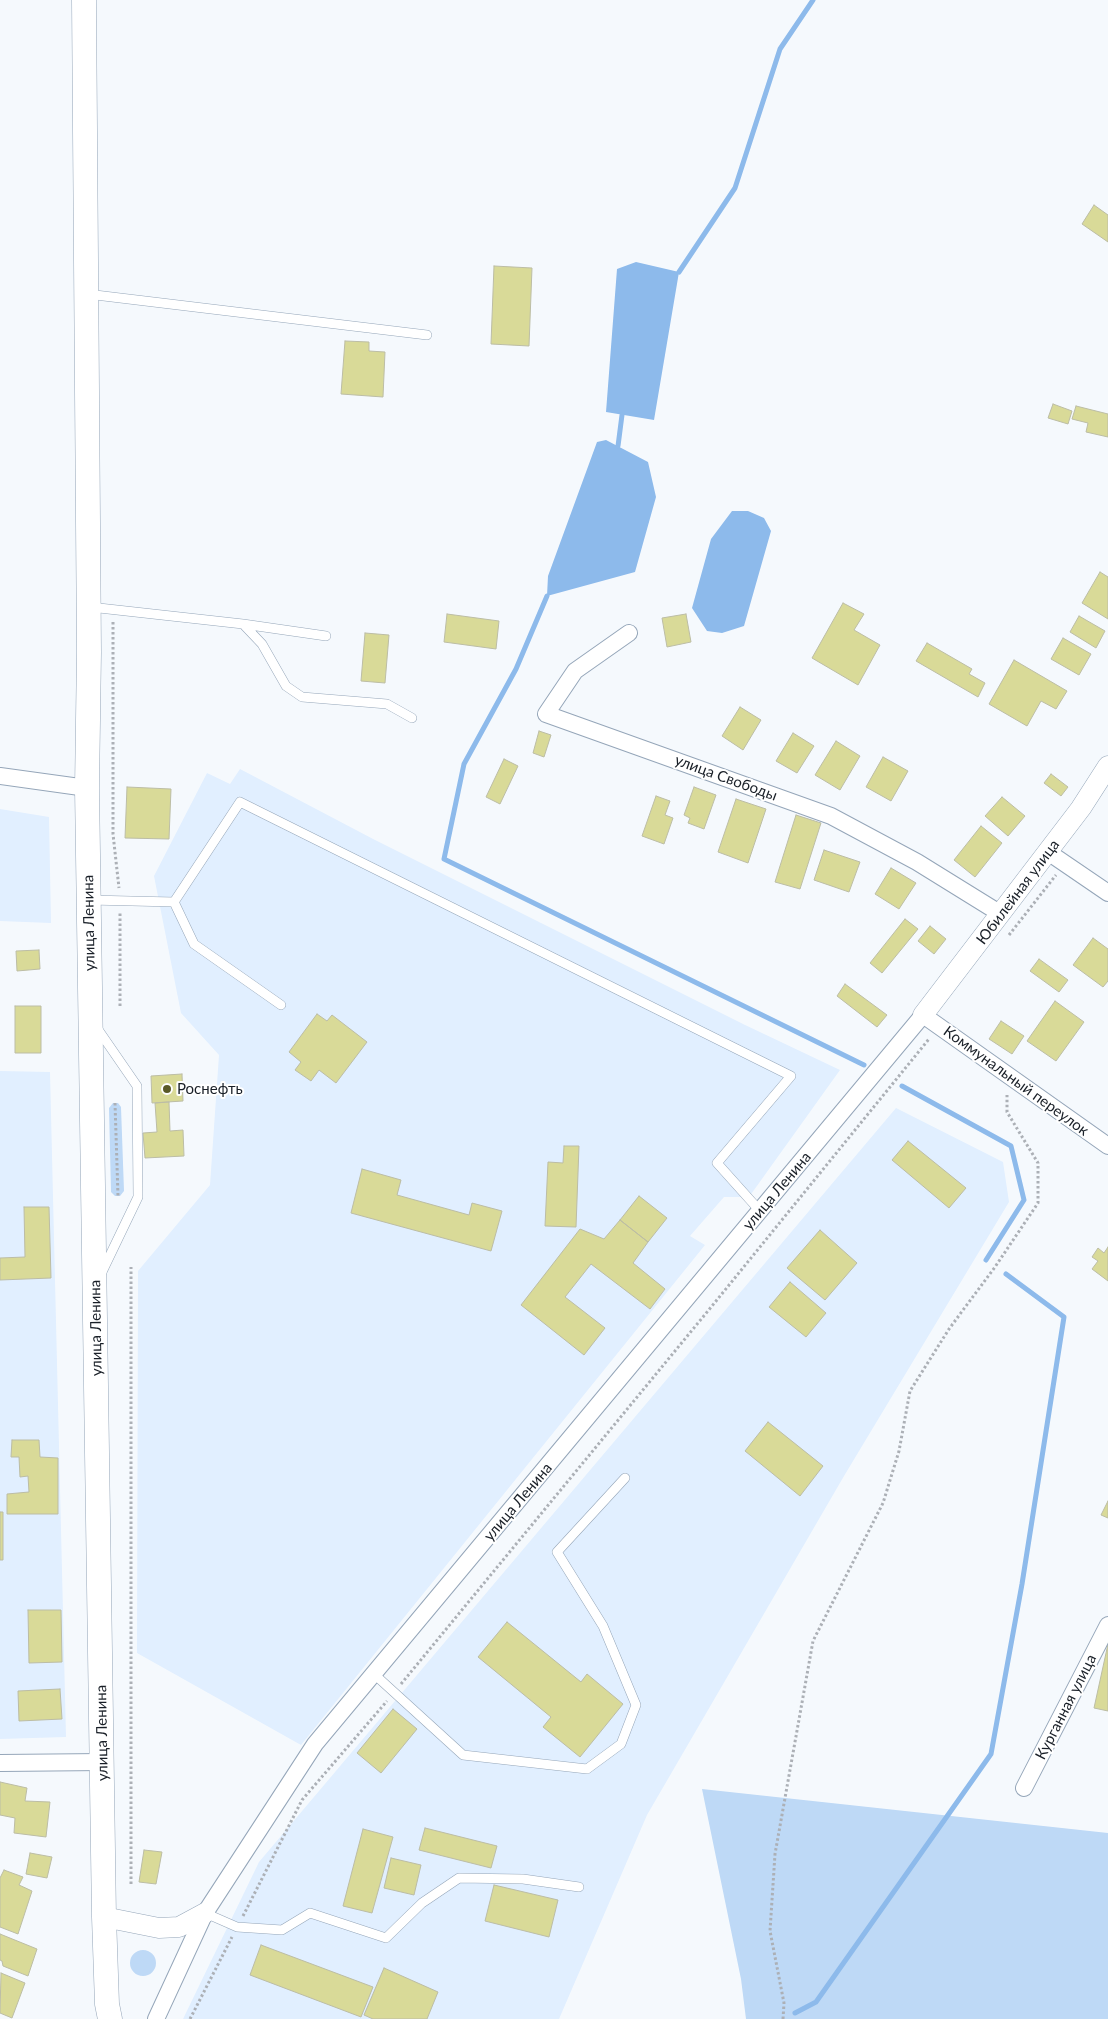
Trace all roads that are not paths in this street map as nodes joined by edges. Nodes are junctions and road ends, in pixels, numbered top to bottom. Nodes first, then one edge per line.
1 (84, 0) edge
2 (87, 294) junction
3 (426, 335) dead end
4 (88, 607) junction
5 (243, 624) junction
6 (629, 632) dead end
7 (326, 636) dead end
8 (412, 718) dead end
9 (1108, 766) edge
10 (0, 776) edge
11 (87, 788) junction
12 (1048, 852) junction
13 (1108, 893) edge
14 (89, 900) junction
15 (174, 902) junction
16 (1001, 914) junction
17 (281, 1005) dead end
18 (90, 1018) junction
19 (931, 1020) junction
20 (1108, 1146) edge
21 (760, 1211) junction
22 (95, 1286) junction
23 (625, 1478) dead end
24 (1108, 1625) edge
25 (374, 1674) junction
26 (103, 1762) junction
27 (0, 1763) edge
28 (1024, 1788) dead end
29 (579, 1887) dead end
30 (205, 1913) junction
31 (104, 1917) junction
32 (107, 2014) edge
33 (156, 2019) edge

1 - 2 main road, улица Ленина
2 - 3 lane
2 - 4 main road, улица Ленина
4 - 5 lane
4 - 11 main road, улица Ленина
5 - 7 lane
5 - 8 lane
6 - 16 street, улица Свободы
9 - 12 street, Юбилейная улица
10 - 11 street
11 - 14 main road, улица Ленина
12 - 13 street
12 - 16 street, Юбилейная улица
14 - 15 lane
14 - 18 main road, улица Ленина
15 - 17 lane
15 - 21 lane
16 - 19 street, Юбилейная улица
18 - 22 main road, улица Ленина
18 - 22 lane
19 - 20 street, Коммунальный переулок
19 - 21 street, улица Ленина
21 - 25 street, улица Ленина
22 - 26 main road, улица Ленина
23 - 25 lane
24 - 28 street, Курганная улица
25 - 30 street, улица Ленина
26 - 27 street
26 - 31 main road, улица Ленина
29 - 30 lane
30 - 31 street
30 - 33 street, улица Ленина
31 - 32 main road, улица Ленина

